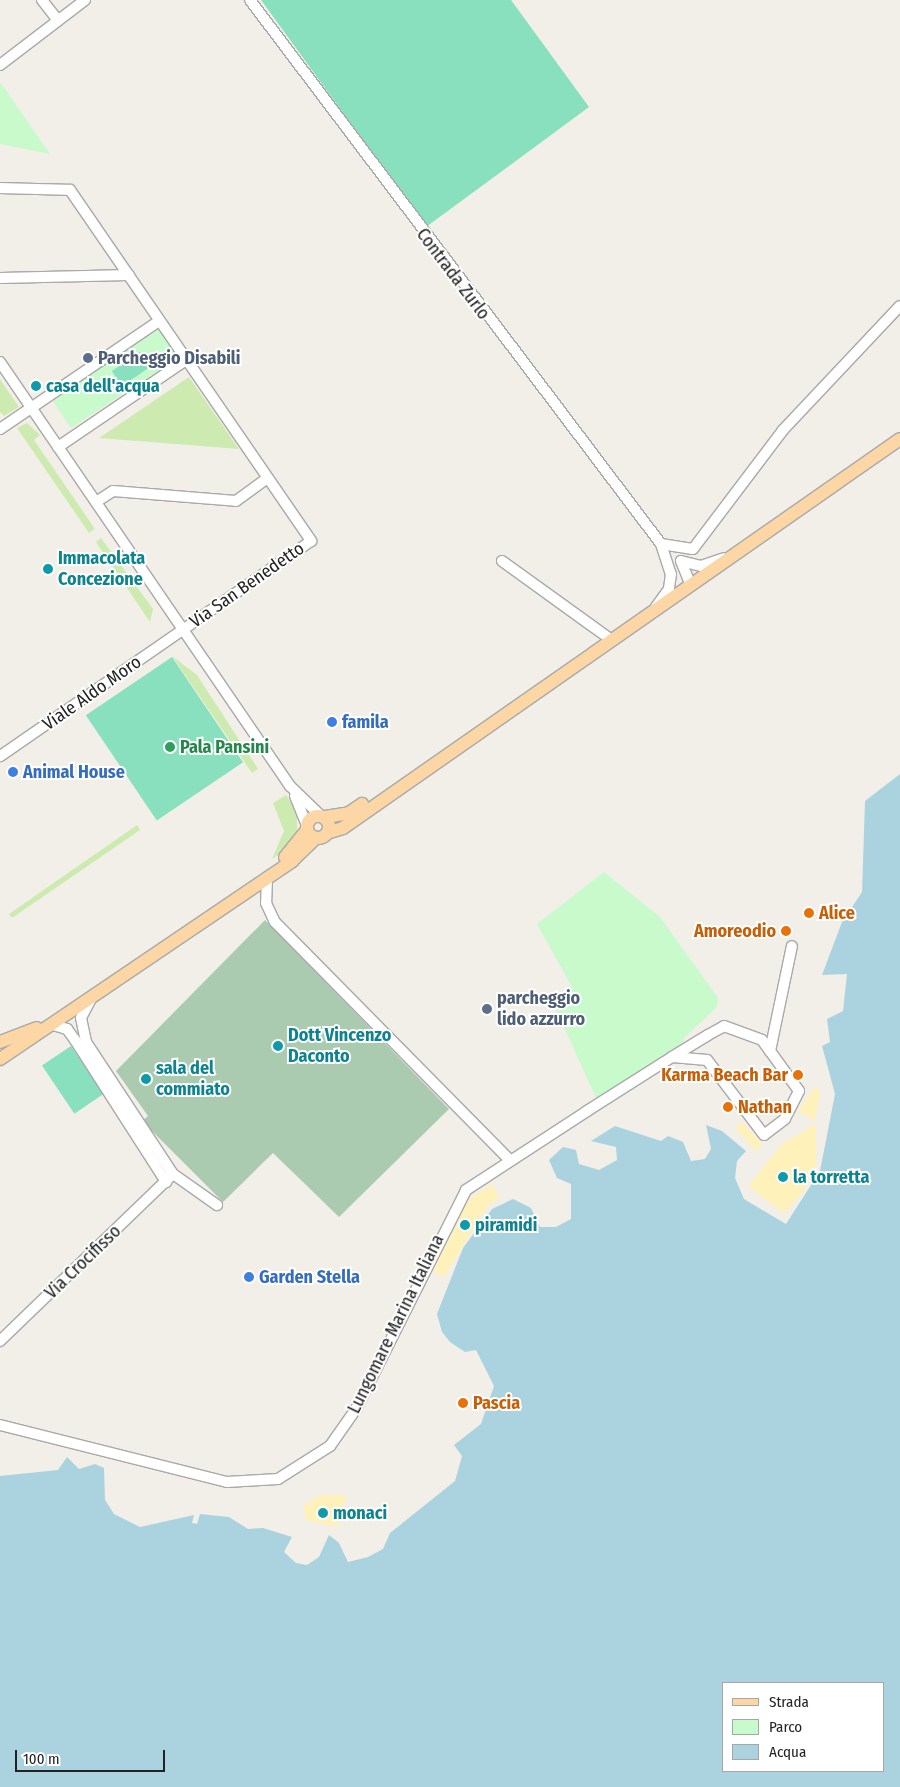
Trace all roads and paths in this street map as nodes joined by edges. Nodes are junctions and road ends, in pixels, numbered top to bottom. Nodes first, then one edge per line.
1 (42, 0) edge
2 (85, 0) edge
3 (250, 0) edge
4 (57, 19) junction
5 (0, 65) edge
6 (0, 188) edge
7 (129, 275) junction
8 (0, 278) edge
9 (900, 306) edge
10 (159, 321) junction
11 (186, 360) junction
12 (0, 362) edge
13 (31, 408) junction
14 (0, 429) edge
15 (900, 438) edge
16 (58, 447) junction
17 (268, 478) junction
18 (96, 502) junction
19 (661, 544) junction
20 (734, 553) junction
21 (502, 561) dead end
22 (681, 561) junction
23 (670, 565) junction
24 (690, 584) junction
25 (655, 608) junction
26 (183, 629) junction
27 (610, 639) junction
28 (513, 706) junction
29 (0, 756) edge
30 (290, 786) junction
31 (323, 816) junction
32 (314, 832) junction
33 (267, 878) junction
34 (792, 946) dead end
35 (91, 999) junction
36 (53, 1025) junction
37 (0, 1042) edge
38 (770, 1051) junction
39 (672, 1057) junction
40 (0, 1059) edge
41 (510, 1160) junction
42 (170, 1178) junction
43 (217, 1205) dead end
44 (0, 1341) edge
45 (0, 1426) edge

1 - 4 street
2 - 4 street
3 - 19 street, Contrada Zurlo
4 - 5 street
6 - 7 street
7 - 8 street
7 - 10 street
9 - 19 street
10 - 11 street
10 - 13 street
11 - 16 street
11 - 17 street
12 - 13 street
13 - 14 street
13 - 16 street
15 - 20 main road
16 - 18 street
17 - 18 street
17 - 26 street, Via San Benedetto
18 - 26 street
19 - 22 street
19 - 23 street
20 - 22 street
20 - 24 main road
21 - 27 street
22 - 24 street
23 - 24 street
23 - 25 street
24 - 25 main road
25 - 27 main road
26 - 29 street, Viale Aldo Moro
26 - 30 street
27 - 28 main road
28 - 31 main road
28 - 32 main road
30 - 31 street
30 - 32 street
31 - 32 main road
31 - 32 main road
32 - 33 main road
32 - 37 main road
33 - 35 main road
33 - 41 street
34 - 38 street
35 - 36 main road
35 - 42 street
36 - 40 main road
36 - 42 street
38 - 39 street, Lungomare Marina Italiana
38 - 39 street, Lungomare Marina Italiana
39 - 41 street, Lungomare Marina Italiana
41 - 45 street, Lungomare Marina Italiana
42 - 43 street
42 - 44 street, Via Crocifisso

